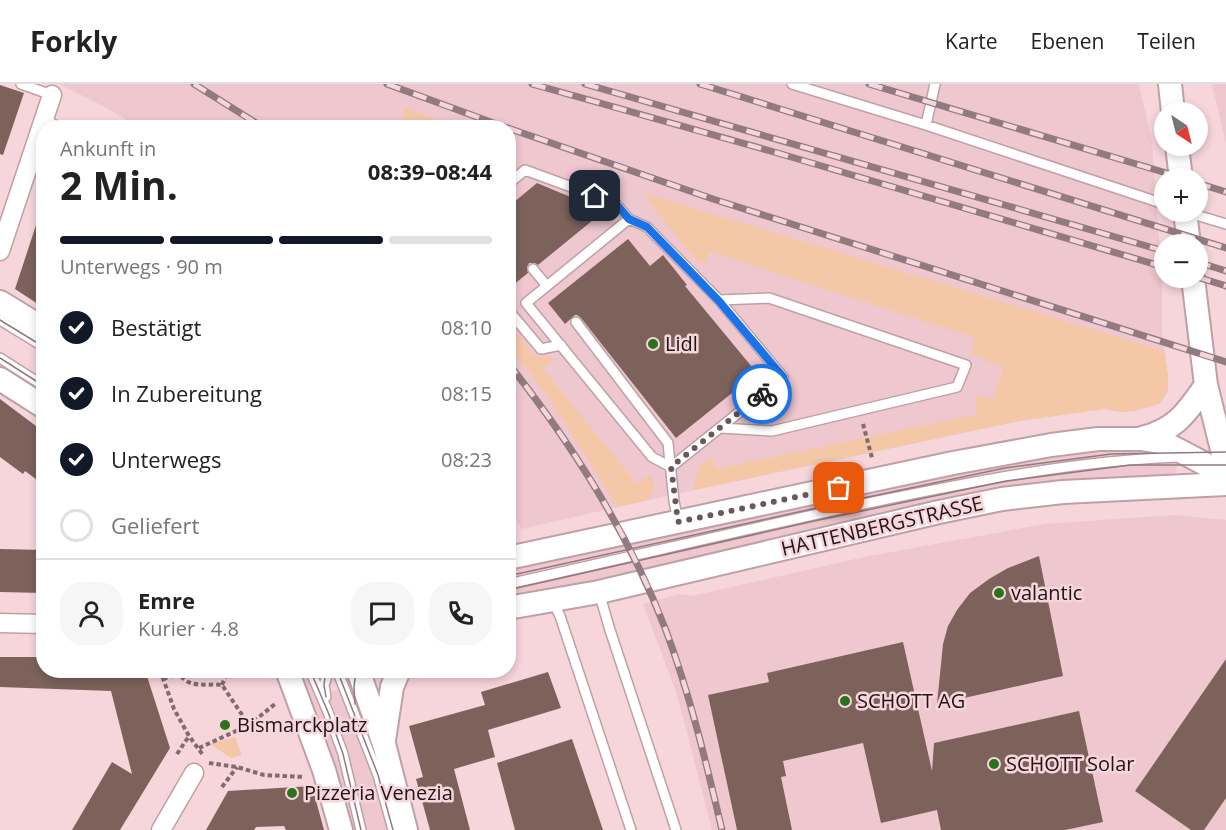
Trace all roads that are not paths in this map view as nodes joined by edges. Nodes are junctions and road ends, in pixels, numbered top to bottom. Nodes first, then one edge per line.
1 (21, 84) edge
2 (792, 84) edge
3 (935, 84) edge
4 (1170, 84) edge
5 (52, 95) joint
6 (1172, 102) edge
7 (52, 120) edge
8 (926, 125) junction
9 (36, 162) edge
10 (516, 177) edge
11 (1154, 201) edge
12 (629, 219) junction
13 (1208, 219) edge
14 (1226, 224) edge
15 (0, 250) edge
16 (532, 269) dead end
17 (547, 286) junction
18 (1194, 288) edge
19 (718, 300) junction
20 (0, 302) edge
21 (0, 320) edge
22 (516, 320) edge
23 (576, 322) dead end
24 (36, 323) edge
25 (36, 342) edge
26 (561, 345) junction
27 (0, 358) edge
28 (0, 379) edge
29 (36, 381) edge
30 (1206, 385) junction
31 (36, 402) edge
32 (720, 428) junction
33 (1141, 439) junction
34 (1190, 456) junction
35 (671, 467) junction
36 (1226, 469) edge
37 (678, 522) junction
38 (516, 556) edge
39 (516, 582) edge
40 (599, 592) junction
41 (552, 600) junction
42 (516, 607) edge
43 (0, 623) edge
44 (36, 624) edge
45 (289, 678) edge
46 (313, 678) edge
47 (326, 678) edge
48 (340, 678) edge
49 (361, 678) edge
50 (396, 678) edge
51 (328, 712) junction
52 (384, 744) junction
53 (194, 773) dead end
54 (161, 830) edge
55 (341, 830) edge
56 (361, 830) edge
57 (393, 830) edge
58 (406, 830) edge
59 (631, 830) edge
60 (676, 830) edge

1 - 5 lane
2 - 8 lane
3 - 8 lane
4 - 6 street
5 - 7 street
8 - 11 lane
9 - 15 street
10 - 12 lane
12 - 17 lane
12 - 19 lane
13 - 14 lane
16 - 17 lane
17 - 26 lane
18 - 30 street
19 - 32 lane
19 - 32 lane
20 - 24 street
21 - 25 lane
22 - 26 lane
23 - 35 lane
26 - 35 lane
27 - 29 lane
28 - 31 street
30 - 33 street
30 - 36 street
32 - 35 lane
33 - 34 street
33 - 37 street
34 - 36 street
34 - 39 lane, HATTENBERGSTRASSE
35 - 37 lane
36 - 40 street, HATTENBERGSTRASSE
37 - 38 street
40 - 41 street, HATTENBERGSTRASSE
40 - 60 lane
41 - 42 street, HATTENBERGSTRASSE
41 - 59 lane
43 - 44 street
45 - 55 street
46 - 51 lane
47 - 51 lane
48 - 57 lane
49 - 52 street
50 - 52 street
51 - 56 lane
52 - 58 street
53 - 54 street

